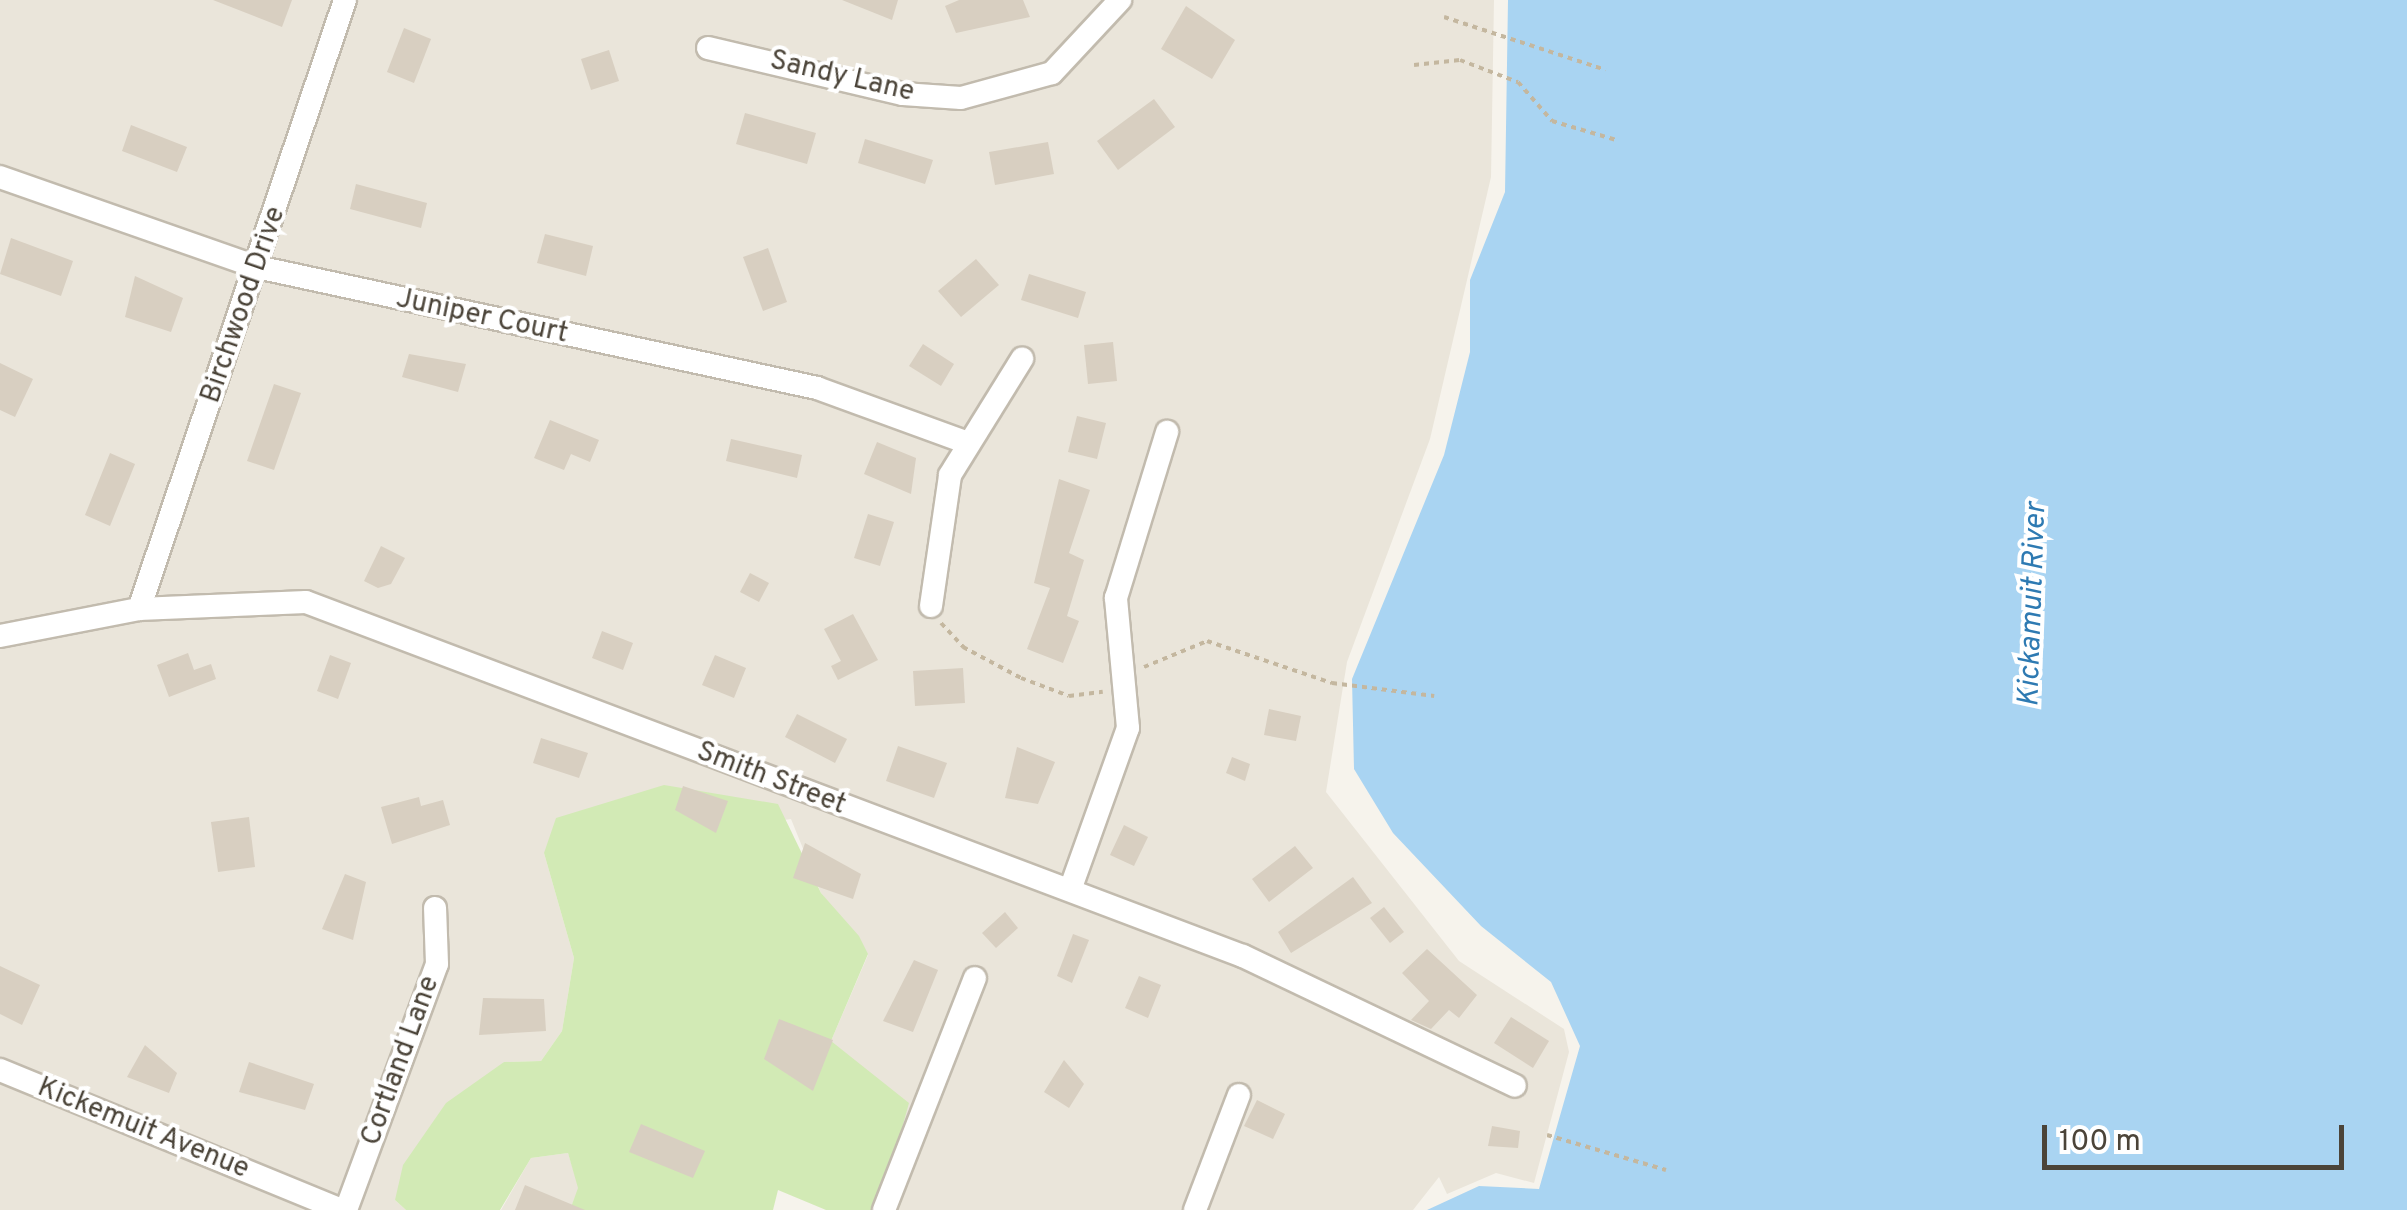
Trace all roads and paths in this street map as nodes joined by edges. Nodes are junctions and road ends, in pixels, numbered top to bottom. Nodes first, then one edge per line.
1 (345, 0) edge
2 (1120, 0) edge
3 (1444, 18) dead end
4 (708, 48) dead end
5 (1414, 65) dead end
6 (1606, 70) dead end
7 (1616, 140) dead end
8 (0, 177) edge
9 (256, 267) junction
10 (1022, 359) dead end
11 (1167, 432) dead end
12 (968, 443) junction
13 (931, 606) dead end
14 (140, 609) junction
15 (0, 636) edge
16 (1344, 682) dead end
17 (1434, 696) dead end
18 (1070, 890) junction
19 (435, 908) dead end
20 (975, 978) dead end
21 (0, 1070) edge
22 (1515, 1086) dead end
23 (1239, 1095) dead end
24 (1547, 1135) dead end
25 (1666, 1170) dead end
26 (343, 1210) edge
27 (884, 1210) edge
28 (1194, 1210) edge

1 - 9 street, Birchwood Drive
2 - 4 street, Sandy Lane
3 - 6 path
5 - 7 path
8 - 9 street, Juniper Court
9 - 12 street, Juniper Court
9 - 14 street, Birchwood Drive
10 - 12 street
11 - 18 street
12 - 13 street
14 - 15 street, Smith Street
14 - 18 street, Smith Street
16 - 17 path
18 - 22 street, Smith Street
19 - 26 street, Cortland Lane
20 - 27 street
21 - 26 street, Kickemuit Avenue
23 - 28 street
24 - 25 path

